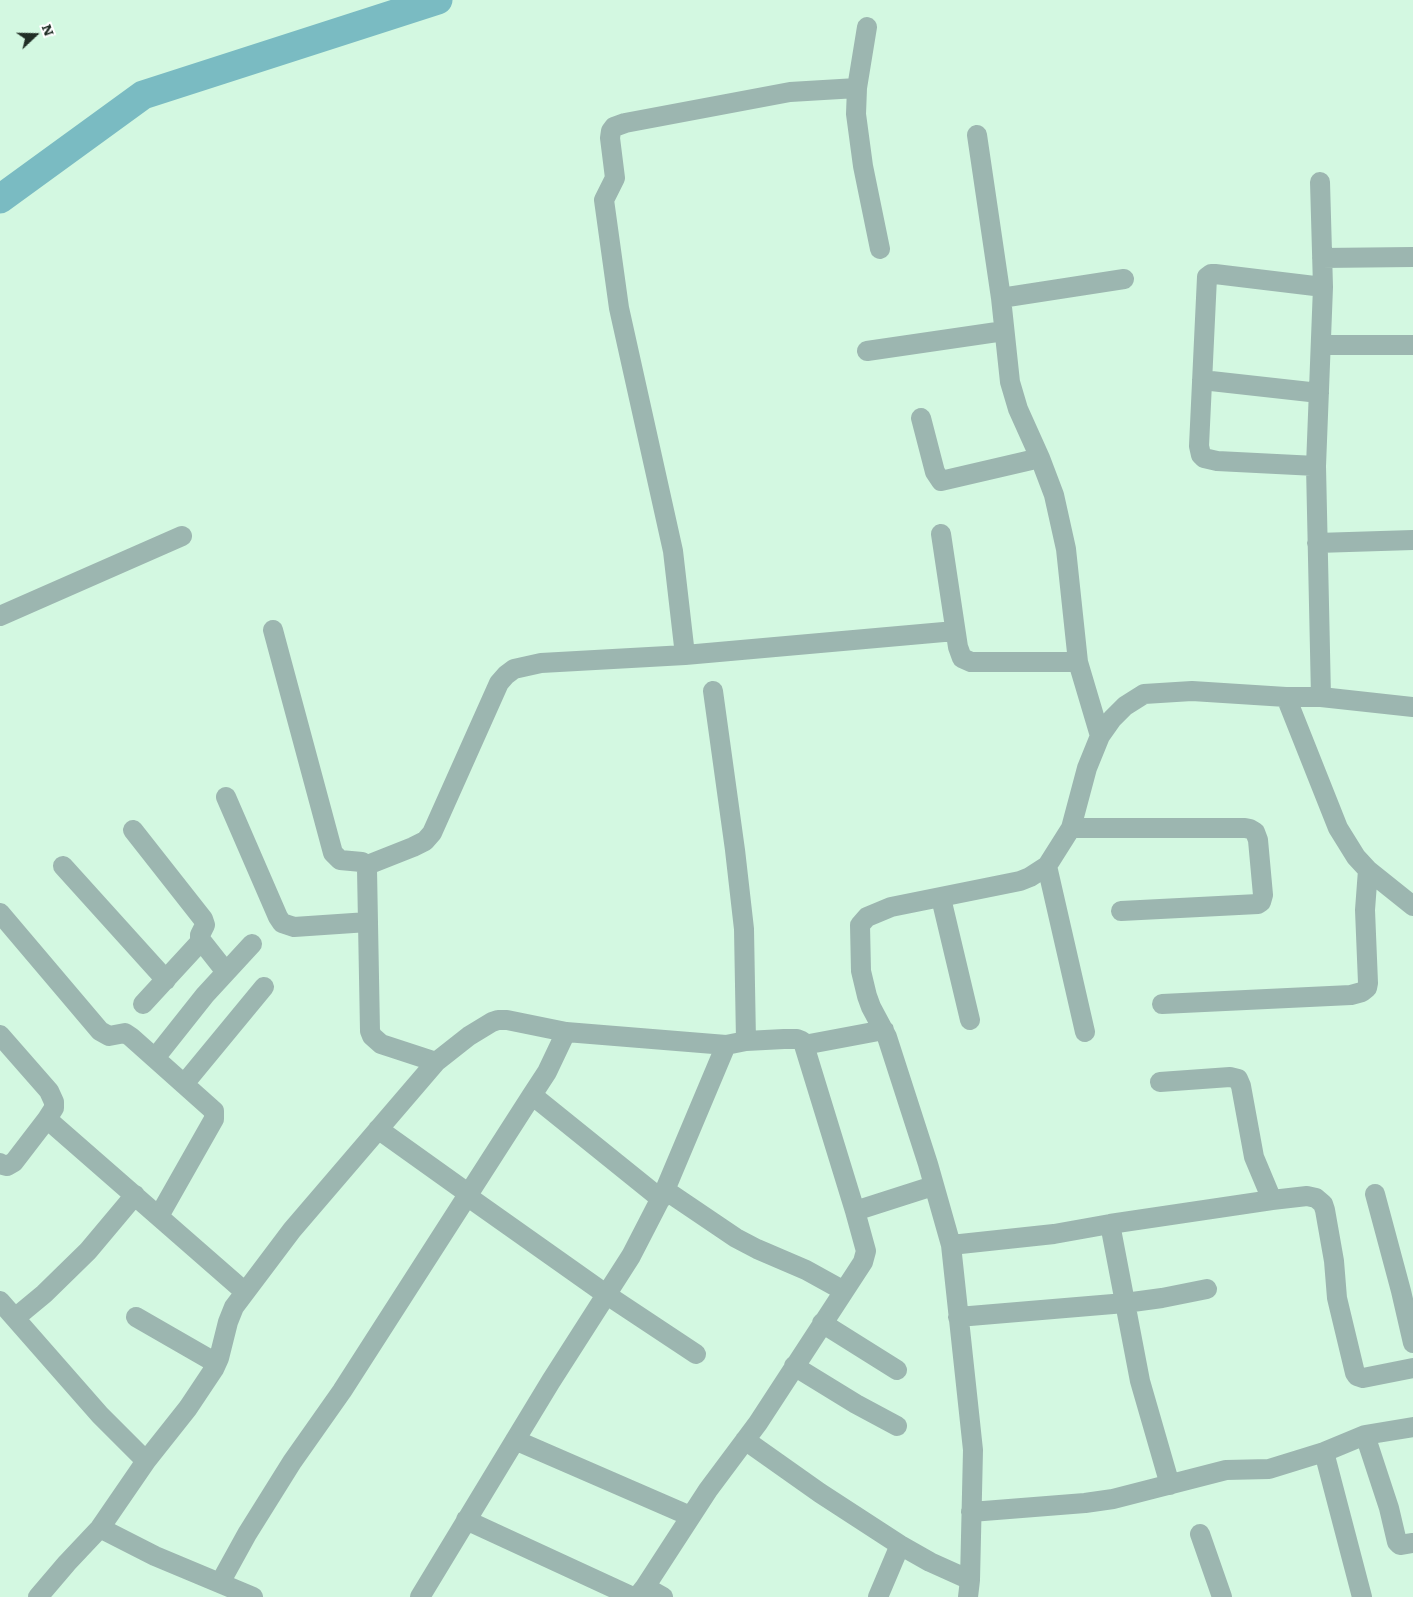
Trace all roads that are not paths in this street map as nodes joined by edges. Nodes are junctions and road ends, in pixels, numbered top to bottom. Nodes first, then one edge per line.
1 (867, 27) dead end
2 (857, 88) junction
3 (977, 135) dead end
4 (1320, 182) dead end
5 (880, 249) dead end
6 (1322, 258) junction
7 (1413, 258) edge
8 (1124, 279) dead end
9 (1323, 287) junction
10 (1001, 298) junction
11 (1004, 332) junction
12 (1322, 345) junction
13 (1413, 345) edge
14 (867, 351) dead end
15 (1202, 380) junction
16 (1319, 393) junction
17 (921, 418) dead end
18 (1040, 458) junction
19 (1316, 466) junction
20 (941, 534) dead end
21 (182, 536) dead end
22 (1413, 540) edge
23 (1317, 543) junction
24 (0, 616) edge
25 (273, 630) dead end
26 (955, 631) junction
27 (685, 655) junction
28 (1078, 662) junction
29 (713, 691) dead end
30 (1286, 697) junction
31 (1321, 697) junction
32 (1413, 707) edge
33 (1100, 736) junction
34 (226, 796) dead end
35 (1071, 828) junction
36 (132, 830) dead end
37 (63, 866) dead end
38 (365, 866) junction
39 (1047, 866) junction
40 (1368, 870) junction
41 (942, 898) junction
42 (1413, 906) edge
43 (1121, 911) dead end
44 (0, 914) edge
45 (368, 922) junction
46 (201, 941) junction
47 (252, 944) dead end
48 (226, 972) junction
49 (166, 980) junction
50 (264, 987) dead end
51 (143, 1004) dead end
52 (1162, 1004) dead end
53 (970, 1020) dead end
54 (884, 1030) junction
55 (566, 1032) junction
56 (1085, 1032) dead end
57 (0, 1034) edge
58 (746, 1041) junction
59 (726, 1045) junction
60 (804, 1045) junction
61 (155, 1058) junction
62 (436, 1062) junction
63 (1160, 1082) dead end
64 (184, 1084) junction
65 (532, 1095) junction
66 (47, 1119) junction
67 (378, 1129) junction
68 (0, 1162) edge
69 (933, 1186) junction
70 (1376, 1194) dead end
71 (135, 1195) junction
72 (468, 1195) junction
73 (663, 1195) junction
74 (1272, 1200) junction
75 (854, 1211) junction
76 (159, 1216) junction
77 (1110, 1224) junction
78 (950, 1245) junction
79 (1207, 1288) dead end
80 (844, 1291) junction
81 (245, 1292) junction
82 (607, 1295) junction
83 (0, 1301) edge
84 (1126, 1303) junction
85 (136, 1317) dead end
86 (958, 1317) junction
87 (15, 1318) junction
88 (822, 1323) junction
89 (1413, 1342) edge
90 (696, 1354) dead end
91 (216, 1364) junction
92 (794, 1366) junction
93 (1413, 1368) edge
94 (897, 1370) dead end
95 (897, 1426) dead end
96 (1413, 1427) edge
97 (1365, 1435) junction
98 (515, 1440) junction
99 (745, 1440) junction
100 (1324, 1452) junction
101 (146, 1461) junction
102 (1170, 1485) junction
103 (971, 1512) junction
104 (690, 1516) junction
105 (466, 1520) junction
106 (100, 1528) junction
107 (1200, 1534) dead end
108 (1413, 1543) edge
109 (900, 1545) junction
110 (220, 1584) junction
111 (969, 1588) edge
112 (639, 1594) edge
113 (38, 1597) edge
114 (252, 1597) edge
115 (420, 1597) edge
116 (663, 1597) edge
117 (878, 1597) edge
118 (1222, 1597) edge
119 (1362, 1597) edge

1 - 2 street
2 - 5 street
2 - 27 street
3 - 10 street
4 - 6 street
6 - 7 street
6 - 9 street
8 - 10 street
9 - 12 street
9 - 15 street
10 - 11 street
11 - 14 street
11 - 18 street
12 - 13 street
12 - 16 street
15 - 16 street
15 - 19 street
16 - 19 street
17 - 18 street
18 - 28 street
19 - 23 street
20 - 26 street
21 - 24 street
22 - 23 street
23 - 31 street
25 - 38 street
26 - 27 street
26 - 28 street
27 - 38 street
28 - 33 street
29 - 58 street
30 - 31 street
30 - 33 street
30 - 40 street
31 - 32 street
33 - 35 street
34 - 45 street
35 - 39 street
35 - 43 street
36 - 46 street
37 - 49 street
38 - 45 street
39 - 41 street
39 - 56 street
40 - 42 street
40 - 52 street
41 - 53 street
41 - 54 street
44 - 61 street
45 - 62 street
46 - 48 street
46 - 49 street
47 - 48 street
48 - 61 street
49 - 51 street
50 - 64 street
54 - 60 street
54 - 69 street
55 - 59 street
55 - 62 street
55 - 65 street
57 - 66 street
58 - 59 street
58 - 60 street
59 - 73 street
60 - 75 street
61 - 64 street
62 - 67 street
63 - 74 street
64 - 76 street
65 - 72 street
65 - 73 street
66 - 68 street
66 - 71 street
67 - 72 street
67 - 81 street
69 - 75 street
69 - 78 street
70 - 89 street
71 - 76 street
71 - 87 street
72 - 82 street
72 - 110 street
73 - 80 street
73 - 82 street
74 - 77 street
74 - 93 street
75 - 80 street
76 - 81 street
77 - 78 street
77 - 84 street
78 - 86 street
79 - 84 street
80 - 88 street
81 - 91 street
82 - 90 street
82 - 98 street
83 - 87 street
84 - 86 street
84 - 102 street
85 - 91 street
86 - 103 street
87 - 101 street
88 - 92 street
88 - 94 street
91 - 101 street
92 - 95 street
92 - 99 street
96 - 97 street
97 - 100 street
97 - 108 street
98 - 104 street
98 - 105 street
99 - 104 street
99 - 109 street
100 - 102 street
100 - 119 street
101 - 106 street
102 - 103 street
103 - 111 street
104 - 112 street
105 - 112 street
105 - 115 street
106 - 110 street
106 - 113 street
107 - 118 street
109 - 111 street
109 - 117 street
110 - 114 street
112 - 116 street

